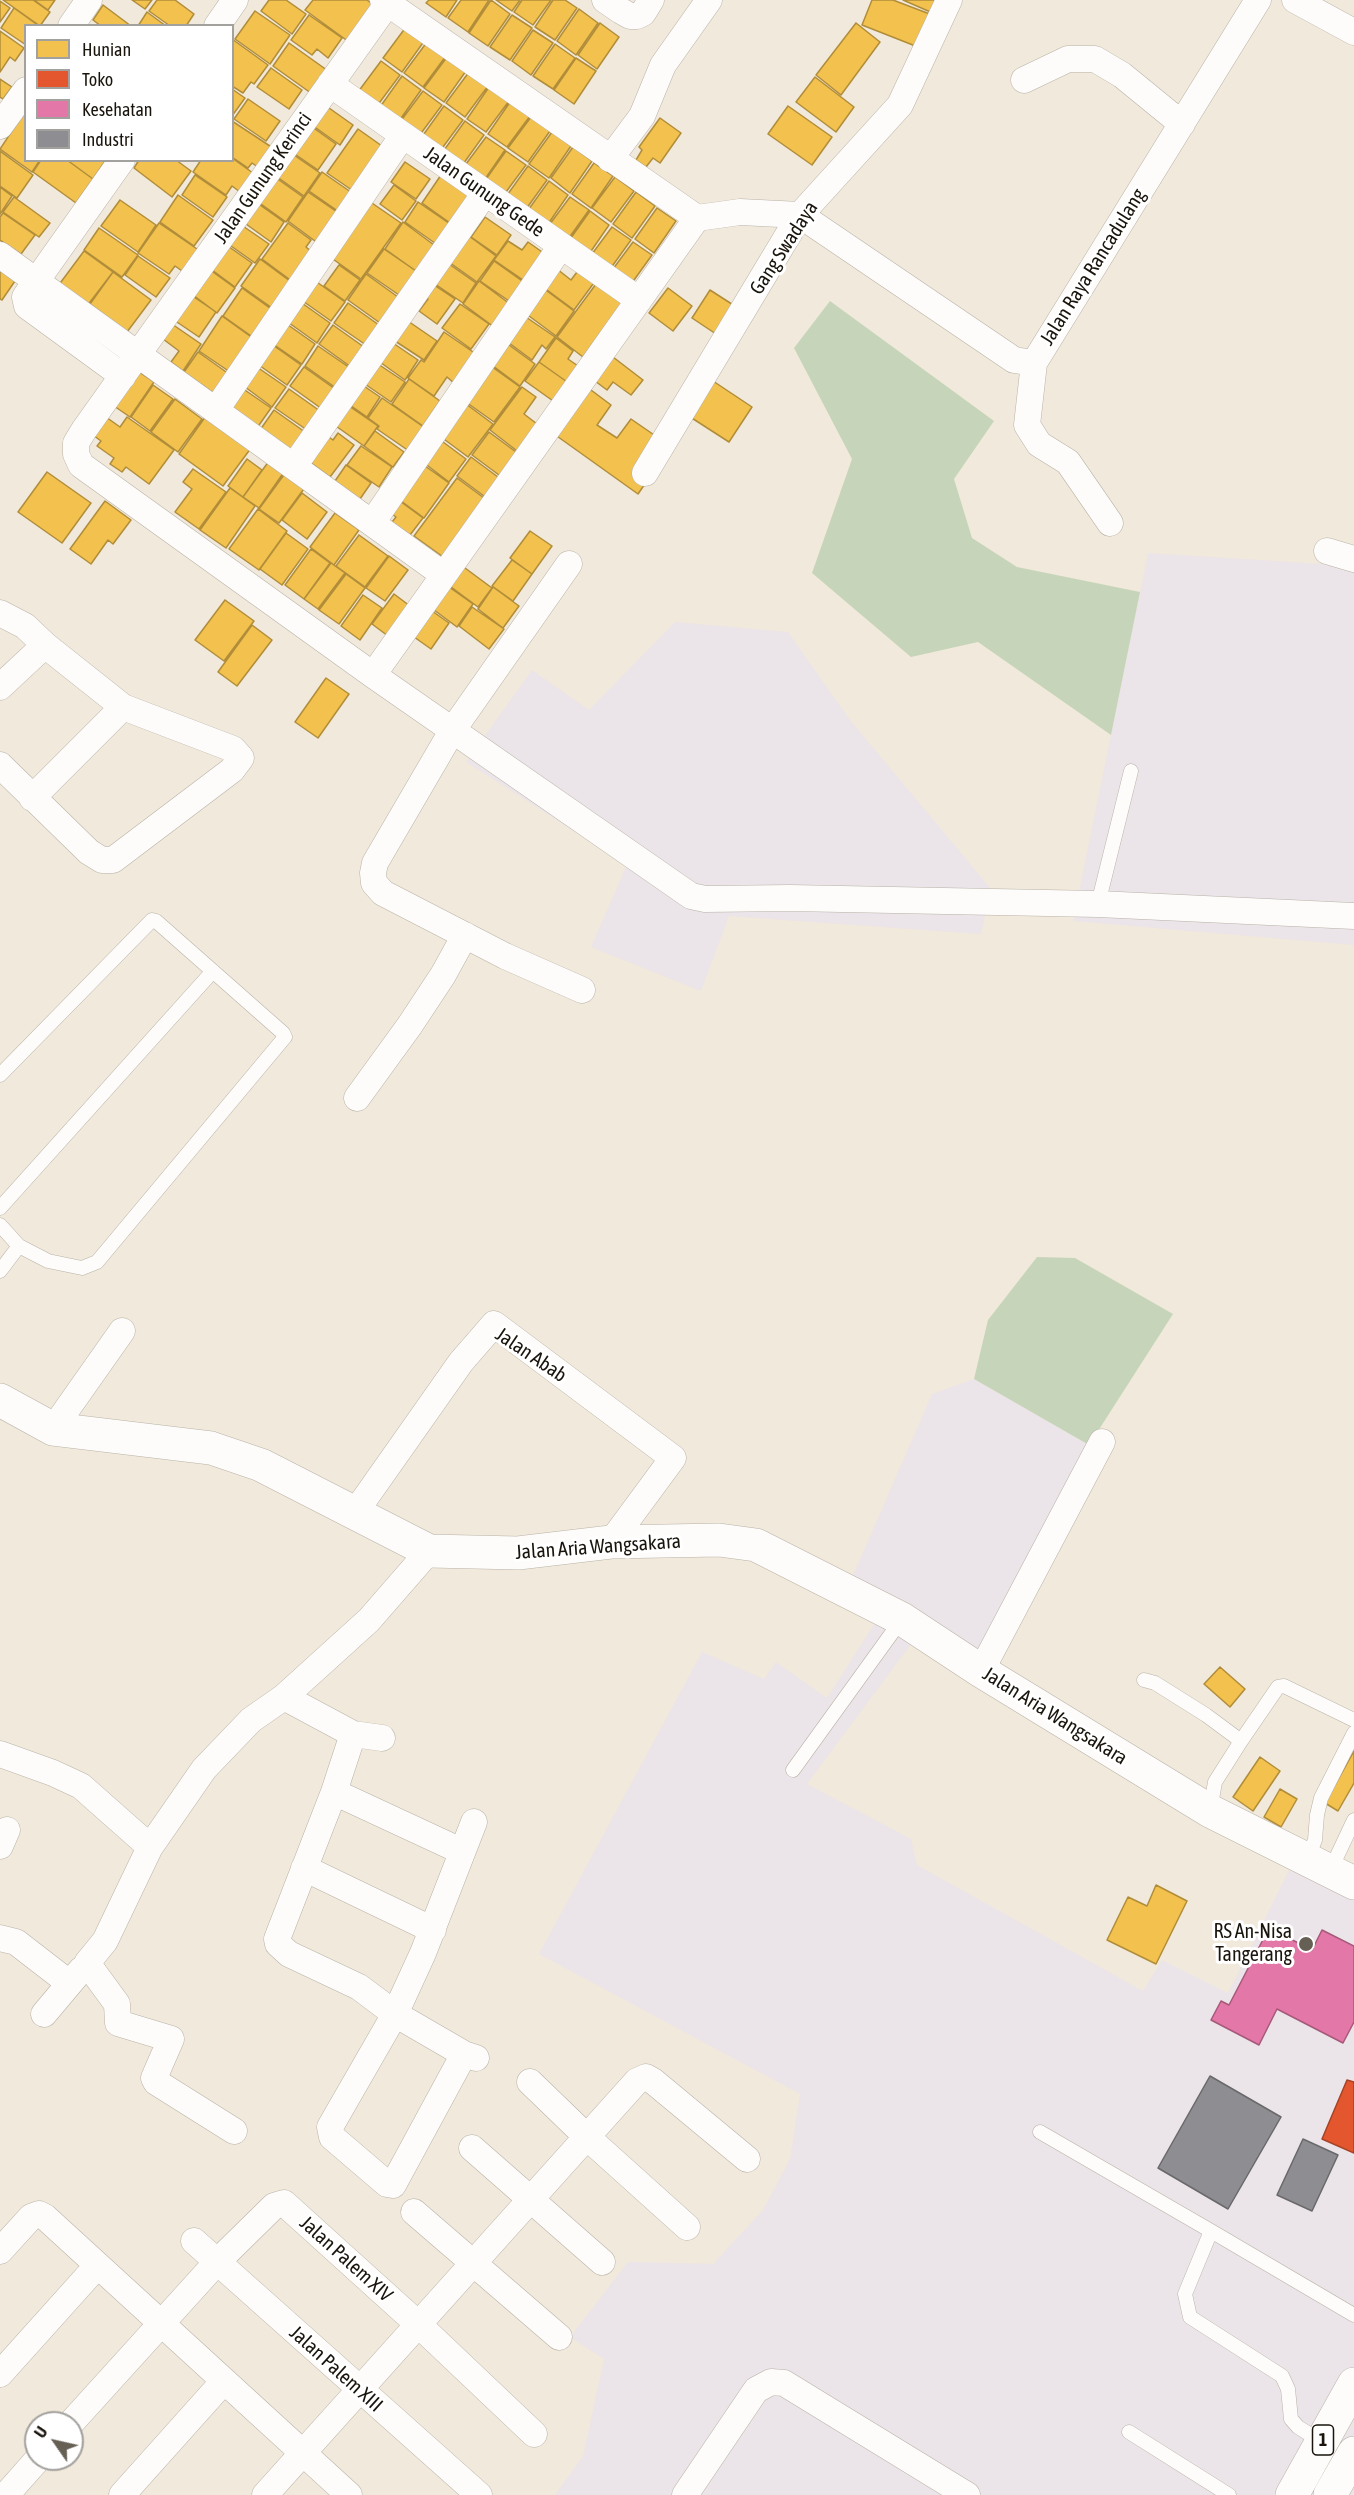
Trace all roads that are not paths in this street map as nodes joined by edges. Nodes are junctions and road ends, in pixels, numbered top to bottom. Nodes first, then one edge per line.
1 (89, 0) edge
2 (605, 0) edge
3 (651, 0) edge
4 (709, 0) edge
5 (949, 0) edge
6 (1258, 0) edge
7 (1295, 0) edge
8 (385, 2) edge
9 (72, 24) edge
10 (1354, 32) edge
11 (1024, 80) dead end
12 (330, 84) junction
13 (24, 93) edge
14 (1182, 124) junction
15 (0, 126) edge
16 (403, 135) junction
17 (610, 159) junction
18 (121, 162) edge
19 (485, 193) junction
20 (800, 215) junction
21 (698, 218) junction
22 (561, 246) junction
23 (0, 255) edge
24 (38, 281) junction
25 (639, 300) junction
26 (139, 353) junction
27 (1034, 363) junction
28 (123, 375) junction
29 (216, 410) junction
30 (294, 466) junction
31 (645, 473) dead end
32 (372, 523) junction
33 (1110, 523) dead end
34 (1327, 551) dead end
35 (1354, 559) edge
36 (569, 564) dead end
37 (444, 575) junction
38 (0, 612) edge
39 (45, 645) junction
40 (373, 675) junction
41 (0, 687) edge
42 (123, 707) junction
43 (452, 731) junction
44 (0, 765) edge
45 (1131, 771) dead end
46 (32, 798) junction
47 (1098, 904) junction
48 (1354, 916) edge
49 (465, 935) junction
50 (213, 971) junction
51 (582, 990) dead end
52 (0, 1075) edge
53 (357, 1098) dead end
54 (0, 1208) edge
55 (0, 1225) edge
56 (19, 1246) junction
57 (0, 1271) edge
58 (122, 1331) dead end
59 (0, 1400) edge
60 (53, 1429) junction
61 (1102, 1442) dead end
62 (354, 1514) junction
63 (611, 1542) junction
64 (429, 1551) junction
65 (902, 1619) junction
66 (981, 1671) junction
67 (1144, 1680) dead end
68 (284, 1697) junction
69 (1354, 1720) edge
70 (1354, 1733) edge
71 (353, 1734) junction
72 (382, 1738) dead end
73 (1241, 1741) junction
74 (0, 1754) edge
75 (794, 1770) dead end
76 (334, 1792) junction
77 (1209, 1811) junction
78 (1354, 1820) edge
79 (474, 1822) dead end
80 (150, 1847) junction
81 (461, 1851) junction
82 (304, 1868) junction
83 (1330, 1871) edge
84 (433, 1930) junction
85 (0, 1938) edge
86 (87, 1963) junction
87 (69, 1983) junction
88 (44, 2014) dead end
89 (395, 2014) junction
90 (530, 2082) dead end
91 (234, 2131) dead end
92 (1040, 2132) dead end
93 (588, 2138) junction
94 (472, 2148) dead end
95 (747, 2159) dead end
96 (531, 2200) junction
97 (414, 2212) dead end
98 (687, 2228) dead end
99 (1211, 2231) junction
100 (194, 2241) dead end
101 (0, 2251) edge
102 (217, 2262) junction
103 (602, 2262) dead end
104 (473, 2265) junction
105 (97, 2266) junction
106 (1354, 2315) edge
107 (161, 2324) junction
108 (419, 2325) junction
109 (559, 2337) dead end
110 (0, 2374) edge
111 (224, 2382) junction
112 (1354, 2384) edge
113 (359, 2390) junction
114 (82, 2411) edge
115 (1129, 2432) dead end
116 (534, 2434) dead end
117 (1322, 2442) junction
118 (303, 2453) junction
119 (1354, 2453) edge
120 (27, 2471) edge
121 (6, 2495) edge
122 (122, 2495) edge
123 (265, 2495) edge
124 (349, 2495) edge
125 (478, 2495) edge
126 (685, 2495) edge
127 (967, 2495) edge
128 (1229, 2495) edge
129 (1292, 2495) edge
130 (1329, 2495) edge

1 - 9 street
2 - 3 street
4 - 17 street
5 - 20 street, Gang Swadaya
6 - 14 street, Jalan Raya Rancadulang
7 - 10 street
8 - 12 street, Jalan Gunung Kerinci
8 - 17 street
11 - 14 street
12 - 16 street, Jalan Gunung Gede
12 - 26 street, Jalan Gunung Kerinci
13 - 15 street
14 - 27 street, Jalan Raya Rancadulang
16 - 19 street, Jalan Gunung Gede
16 - 29 street
17 - 21 street
18 - 24 street
19 - 22 street, Jalan Gunung Gede
19 - 30 street
20 - 21 street
20 - 27 street, Jalan Raya Rancadulang
20 - 31 street, Gang Swadaya
21 - 25 street
22 - 25 street, Jalan Gunung Gede
22 - 32 street
23 - 24 street
24 - 26 street
24 - 28 street
25 - 37 street
26 - 28 street, Jalan Gunung Kerinci
26 - 29 street
27 - 33 street
28 - 40 street, Jalan Gunung Kerinci
29 - 30 street
30 - 32 street
32 - 37 street
34 - 35 street
36 - 43 street
37 - 40 street
38 - 39 street
39 - 41 street
39 - 42 street
40 - 43 street, Jalan Gunung Kerinci
42 - 46 street
42 - 46 street
43 - 47 street, Jalan Gunung Kerinci
43 - 49 street
44 - 46 street
45 - 47 lane
47 - 48 street, Jalan Gunung Kerinci
49 - 51 street
49 - 53 street
50 - 52 lane
50 - 54 lane
50 - 56 lane
55 - 56 lane
56 - 57 lane
58 - 60 street
59 - 60 main road, Jalan Aria Wangsakara
60 - 62 main road, Jalan Aria Wangsakara
61 - 66 street
62 - 63 street, Jalan Abab
62 - 64 main road, Jalan Aria Wangsakara
63 - 64 main road, Jalan Aria Wangsakara
63 - 65 main road, Jalan Aria Wangsakara
64 - 68 street
65 - 66 main road, Jalan Aria Wangsakara
65 - 75 lane
66 - 77 main road, Jalan Aria Wangsakara
67 - 73 lane
68 - 71 street
68 - 80 street
69 - 73 lane
70 - 83 lane
71 - 72 street
71 - 76 street
73 - 77 lane
74 - 80 street
76 - 81 street
76 - 82 street
77 - 83 main road, Jalan Aria Wangsakara
78 - 83 lane
79 - 81 street
80 - 86 street
81 - 84 street
82 - 84 street
82 - 89 street
84 - 89 street
85 - 87 street
86 - 87 street
86 - 91 street
87 - 88 street
89 - 89 street
90 - 93 street
92 - 99 lane
93 - 95 street
93 - 96 street
93 - 98 street
94 - 96 street
96 - 103 street
96 - 104 street
97 - 104 street
99 - 106 lane
99 - 117 lane
100 - 102 street, Jalan Palem XIII
101 - 105 street
102 - 107 street, Jalan Palem XIV
102 - 108 street, Jalan Palem XIV
102 - 113 street, Jalan Palem XIII
104 - 108 street
104 - 109 street
105 - 107 street
105 - 110 street
107 - 111 street
107 - 114 street, Jalan Palem XIV
108 - 113 street
108 - 116 street, Jalan Palem XIV
111 - 118 street
111 - 122 street
112 - 117 main road, 1
113 - 118 street
113 - 125 street, Jalan Palem XIII
115 - 128 lane
117 - 129 main road, 1
118 - 123 street
118 - 124 street
119 - 130 main road, 1
120 - 121 street
126 - 127 street

